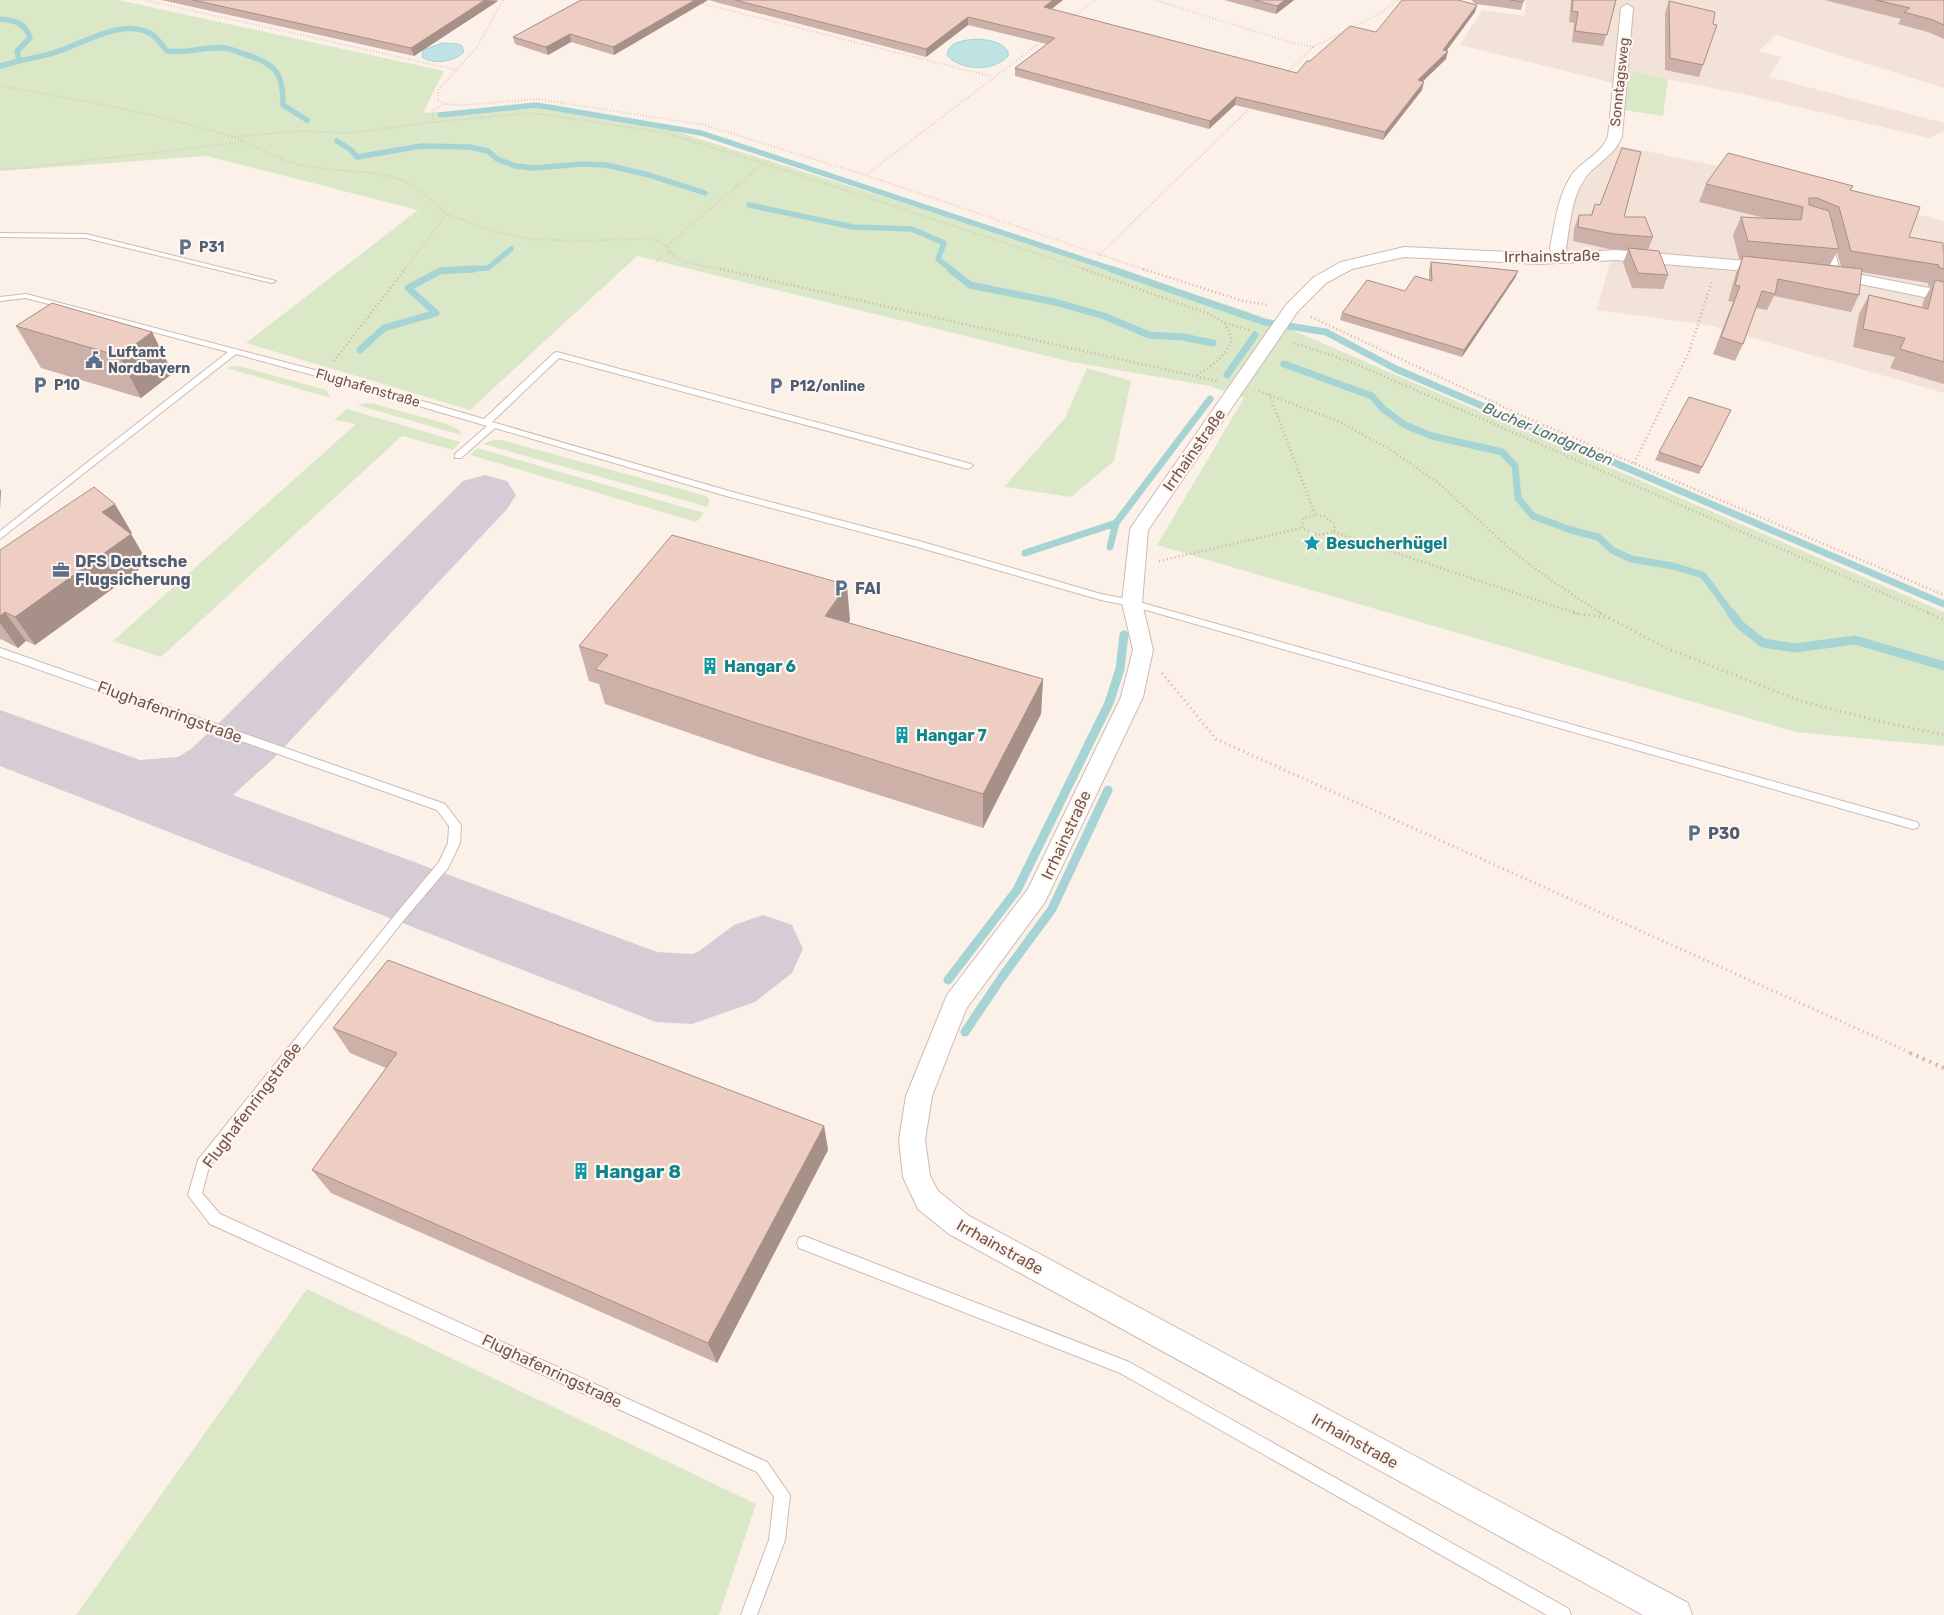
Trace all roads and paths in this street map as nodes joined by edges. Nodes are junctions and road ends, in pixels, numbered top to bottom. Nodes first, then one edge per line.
1 (145, 0) edge
2 (503, 0) edge
3 (1095, 0) edge
4 (1155, 0) edge
5 (1398, 0) edge
6 (699, 2) dead end
7 (1626, 8) dead end
8 (1072, 18) edge
9 (1048, 36) edge
10 (1313, 47) junction
11 (457, 70) junction
12 (1284, 74) edge
13 (994, 77) junction
14 (0, 86) edge
15 (1256, 102) edge
16 (446, 104) junction
17 (432, 122) junction
18 (232, 137) junction
19 (244, 142) junction
20 (763, 163) junction
21 (0, 169) edge
22 (865, 175) junction
23 (447, 214) junction
24 (0, 235) edge
25 (1827, 236) edge
26 (667, 246) junction
27 (669, 252) junction
28 (1098, 255) junction
29 (1561, 258) junction
30 (1711, 262) junction
31 (654, 263) dead end
32 (1788, 270) edge
33 (1817, 273) edge
34 (1836, 275) junction
35 (272, 281) dead end
36 (1944, 296) edge
37 (0, 299) edge
38 (1282, 323) junction
39 (235, 351) junction
40 (323, 375) junction
41 (1196, 376) junction
42 (1238, 386) junction
43 (1269, 394) junction
44 (490, 423) junction
45 (458, 456) dead end
46 (1634, 463) junction
47 (968, 466) dead end
48 (1315, 514) junction
49 (1302, 528) junction
50 (1334, 532) junction
51 (0, 536) edge
52 (1136, 567) junction
53 (1944, 595) edge
54 (1132, 603) junction
55 (1609, 618) junction
56 (1944, 620) edge
57 (1143, 650) junction
58 (0, 652) edge
59 (1944, 735) edge
60 (1913, 825) dead end
61 (1944, 1068) edge
62 (804, 1243) dead end
63 (749, 1615) edge
64 (1563, 1615) edge
65 (1676, 1615) edge

1 - 11 path
2 - 11 path
3 - 8 path
4 - 10 path
5 - 10 path
6 - 13 path
7 - 29 street, Sonntagsweg
9 - 13 path
10 - 12 path
11 - 16 path
13 - 22 path
14 - 18 path
15 - 28 path
16 - 17 path
16 - 22 path
17 - 18 path
17 - 20 path
18 - 19 path
19 - 21 path
19 - 23 path
20 - 26 path
20 - 41 path
22 - 28 path
23 - 26 path
23 - 40 path
24 - 35 lane
25 - 34 lane
26 - 27 path
27 - 31 path
27 - 41 path
28 - 38 path
29 - 30 street, Irrhainstraße
29 - 38 street, Irrhainstraße
30 - 32 street, Irrhainstraße
30 - 46 path
33 - 34 street
34 - 36 street
37 - 39 lane, Flughafenstraße
38 - 42 street, Irrhainstraße
38 - 46 path
38 - 56 path
39 - 40 lane, Flughafenstraße
39 - 51 lane
40 - 44 lane, Flughafenstraße
41 - 42 path
42 - 43 path
42 - 52 street, Irrhainstraße
43 - 48 path
43 - 55 path
44 - 45 lane
44 - 47 lane
44 - 54 lane, Flughafenstraße
46 - 53 path
48 - 49 path
48 - 50 path
49 - 50 path
49 - 52 path
50 - 55 path
52 - 54 street, Irrhainstraße
54 - 57 street, Irrhainstraße
54 - 60 lane
55 - 59 path
57 - 61 path
57 - 65 street, Irrhainstraße
58 - 63 lane, Flughafenringstraße
62 - 64 lane

